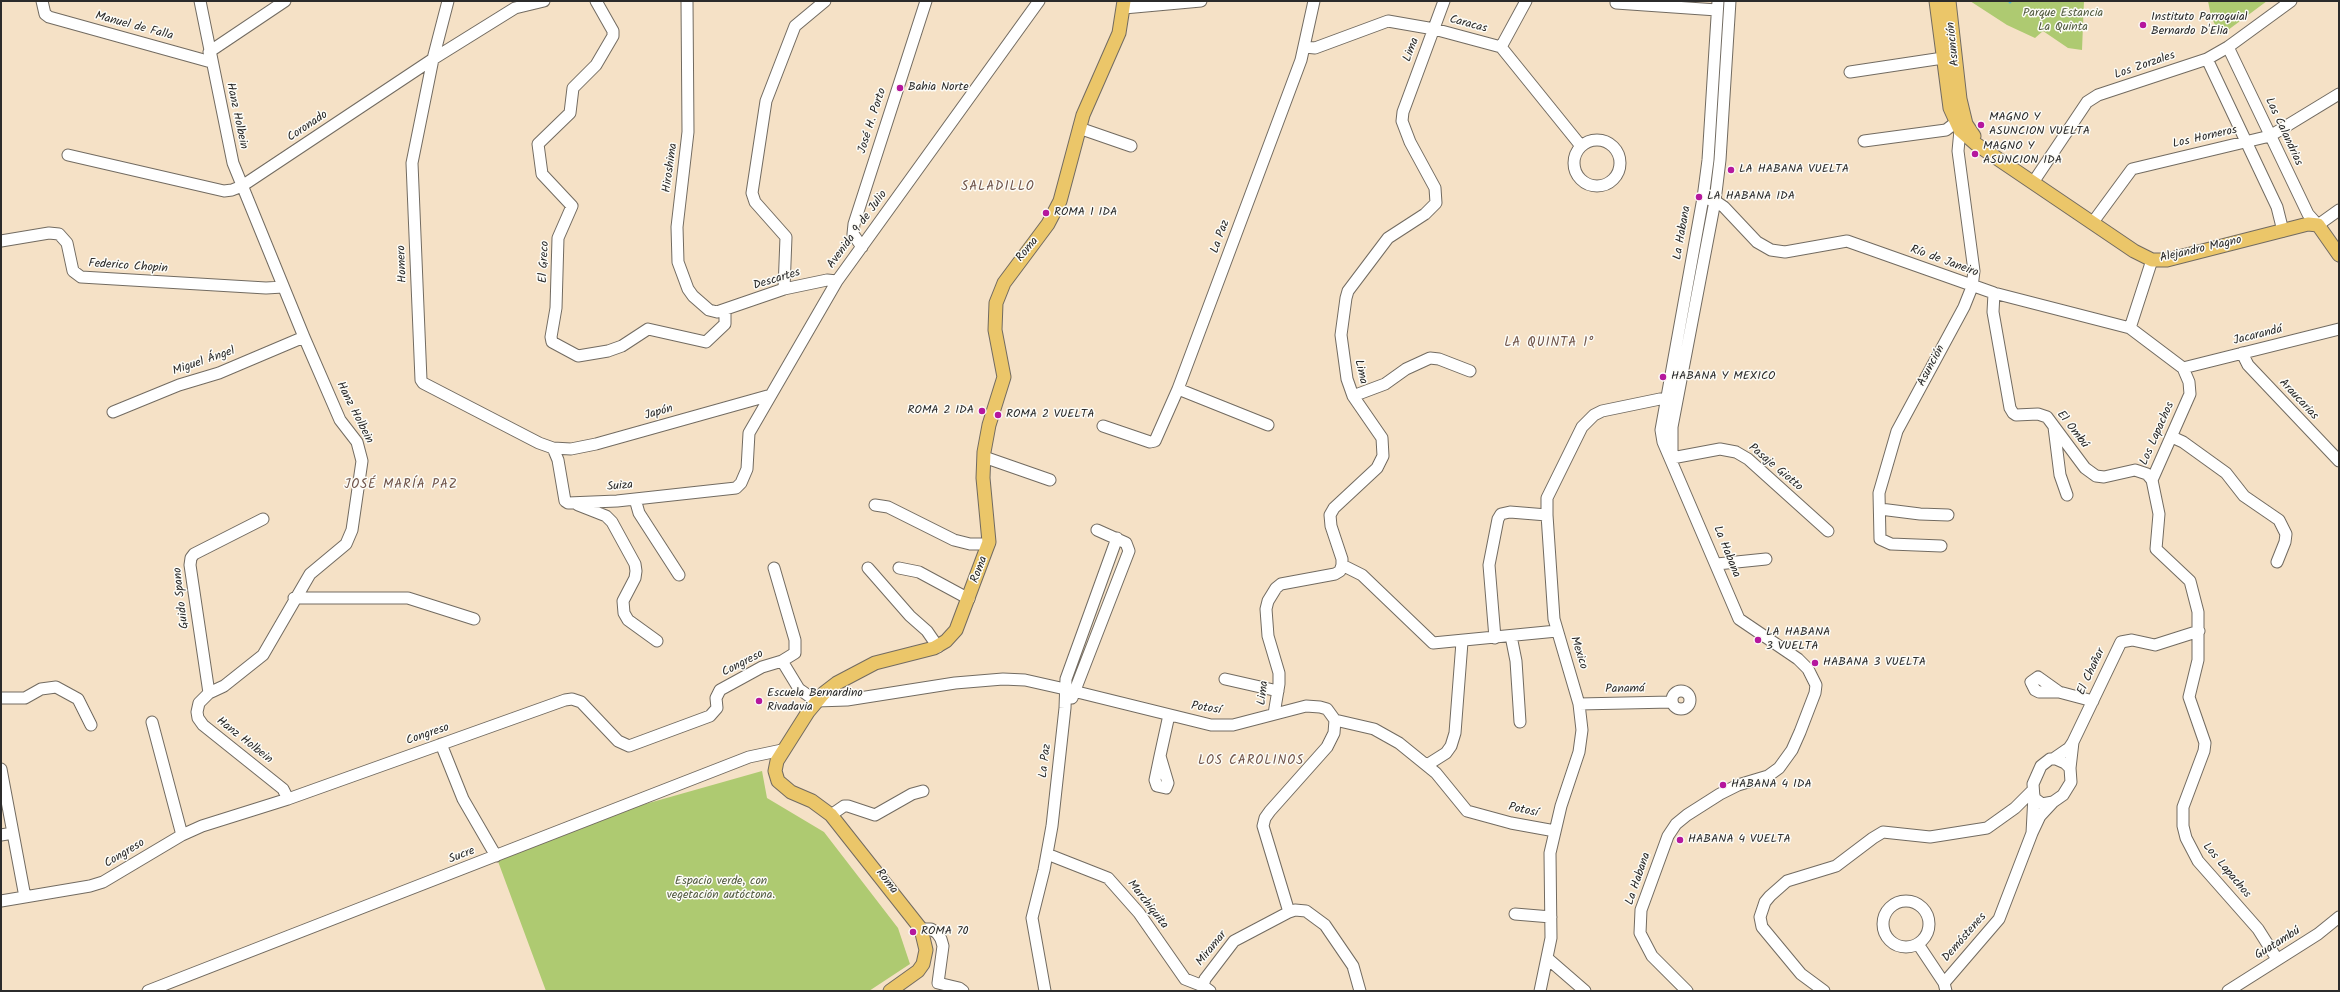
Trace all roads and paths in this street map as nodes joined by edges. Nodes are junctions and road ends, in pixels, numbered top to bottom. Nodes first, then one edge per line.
1 (42, 1) edge
2 (200, 1) edge
3 (285, 1) edge
4 (448, 1) edge
5 (544, 1) edge
6 (596, 1) edge
7 (688, 1) edge
8 (825, 1) edge
9 (926, 1) edge
10 (1039, 1) edge
11 (1201, 1) edge
12 (1314, 1) edge
13 (1444, 1) edge
14 (1526, 1) edge
15 (1730, 1) edge
16 (1936, 1) edge
17 (1949, 1) edge
18 (2291, 1) edge
19 (1616, 3) dead end
20 (1124, 5) edge
21 (1717, 5) edge
22 (1434, 29) junction
23 (1305, 46) junction
24 (1501, 47) junction
25 (2228, 47) junction
26 (210, 57) junction
27 (1943, 58) junction
28 (433, 59) junction
29 (2207, 59) junction
30 (1850, 72) dead end
31 (2339, 94) edge
32 (1958, 127) junction
33 (1079, 128) junction
34 (2270, 136) junction
35 (1864, 141) dead end
36 (2246, 141) junction
37 (1130, 146) dead end
38 (1581, 146) junction
39 (1993, 154) junction
40 (68, 155) dead end
41 (2034, 181) junction
42 (242, 186) junction
43 (1702, 198) junction
44 (1715, 201) junction
45 (2339, 210) edge
46 (2093, 222) junction
47 (2318, 225) junction
48 (2283, 230) junction
49 (1, 241) edge
50 (862, 247) junction
51 (2339, 256) edge
52 (2152, 260) junction
53 (837, 281) junction
54 (283, 287) junction
55 (1972, 287) junction
56 (784, 289) junction
57 (1994, 294) junction
58 (725, 311) junction
59 (2130, 328) junction
60 (2339, 329) edge
61 (304, 337) junction
62 (2242, 353) junction
63 (2183, 368) junction
64 (1470, 371) dead end
65 (1178, 389) junction
66 (771, 395) junction
67 (1353, 396) junction
68 (1671, 401) junction
69 (114, 412) dead end
70 (2053, 424) junction
71 (1268, 425) dead end
72 (1103, 426) dead end
73 (2172, 437) junction
74 (553, 448) junction
75 (984, 457) junction
76 (1672, 458) junction
77 (2339, 461) edge
78 (1050, 480) dead end
79 (2152, 480) junction
80 (732, 490) joint
81 (2067, 495) dead end
82 (635, 499) junction
83 (574, 504) junction
84 (875, 505) dead end
85 (1880, 509) junction
86 (1547, 515) junction
87 (1948, 515) dead end
88 (263, 518) dead end
89 (1098, 530) dead end
90 (1828, 531) dead end
91 (1117, 538) junction
92 (989, 544) junction
93 (1941, 546) dead end
94 (1766, 559) dead end
95 (2277, 562) dead end
96 (1717, 564) junction
97 (1342, 565) junction
98 (774, 568) dead end
99 (868, 568) dead end
100 (899, 568) dead end
101 (679, 575) dead end
102 (294, 598) junction
103 (969, 599) junction
104 (474, 619) dead end
105 (2199, 630) junction
106 (1557, 631) junction
107 (1511, 636) junction
108 (1495, 638) junction
109 (657, 641) dead end
110 (1462, 642) junction
111 (938, 647) junction
112 (782, 661) junction
113 (1225, 679) dead end
114 (1065, 689) junction
115 (1278, 691) junction
116 (1076, 692) junction
117 (2059, 692) dead end
118 (209, 693) junction
119 (1, 698) edge
120 (816, 701) junction
121 (2093, 701) junction
122 (1671, 702) dead end
123 (1579, 704) junction
124 (1065, 708) junction
125 (1274, 714) junction
126 (1169, 715) junction
127 (1335, 720) junction
128 (152, 722) dead end
129 (1520, 722) dead end
130 (91, 725) dead end
131 (2073, 742) junction
132 (441, 744) junction
133 (782, 750) junction
134 (1160, 756) dead end
135 (2053, 759) junction
136 (1427, 765) junction
137 (2070, 768) junction
138 (1, 769) edge
139 (923, 791) dead end
140 (2033, 793) junction
141 (288, 799) junction
142 (2053, 802) junction
143 (2015, 808) junction
144 (2034, 814) junction
145 (831, 815) junction
146 (1555, 831) junction
147 (13, 833) junction
148 (2032, 833) junction
149 (1, 835) edge
150 (182, 835) junction
151 (1047, 854) junction
152 (496, 856) junction
153 (25, 897) junction
154 (1, 901) edge
155 (1289, 912) junction
156 (1515, 914) dead end
157 (1551, 917) junction
158 (2339, 917) edge
159 (921, 929) junction
160 (1918, 944) junction
161 (1547, 958) junction
162 (2277, 959) junction
163 (1945, 987) edge
164 (1206, 988) edge
165 (150, 991) edge
166 (890, 991) edge
167 (963, 991) edge
168 (1045, 991) edge
169 (1360, 991) edge
170 (1540, 991) edge
171 (1585, 991) edge
172 (1687, 991) edge
173 (1824, 991) edge
174 (2228, 991) edge

1 - 26 street, Manuel de Falla
2 - 26 street, Hanz Holbein
3 - 26 street
4 - 28 street, Homero
5 - 28 street, Coronado
6 - 58 street, El Greco
7 - 58 street, Hiroshima
8 - 56 street
9 - 50 street, José H. Porto
10 - 50 street, Avenida 9 de Julio
11 - 20 street
12 - 23 street, La Paz
13 - 22 street, Lima
14 - 24 street
15 - 44 street
16 - 27 main road, Asunción
17 - 39 main road, Asunción
18 - 25 street, Los Zorzales
19 - 21 street
20 - 33 main road, Roma
21 - 43 street, La Habana
22 - 23 street, Caracas
22 - 24 street, Caracas
22 - 67 street, Lima
23 - 65 street, La Paz
24 - 38 street
25 - 29 street, Los Zorzales
25 - 34 street, Las Calandrias
26 - 42 street, Hanz Holbein
27 - 30 street
27 - 32 main road, Asunción
28 - 42 street, Coronado
28 - 74 street, Homero
29 - 36 street
29 - 41 street, Los Zorzales
31 - 34 street, Los Horneros
32 - 35 street
32 - 39 main road
32 - 55 street, Asunción
33 - 37 street
33 - 75 main road, Roma
34 - 36 street, Los Horneros
34 - 47 street, Las Calandrias
36 - 46 street, Los Horneros
36 - 48 street
38 - 38 street
39 - 41 main road, Alejandro Magno
40 - 42 street, Coronado
41 - 46 main road, Alejandro Magno
42 - 54 street, Hanz Holbein
43 - 44 street, Río de Janeiro
43 - 68 street, La Habana
44 - 55 street, Río de Janeiro
44 - 68 street
45 - 47 street
46 - 52 main road, Alejandro Magno
47 - 48 main road, Alejandro Magno
47 - 51 main road
48 - 52 main road, Alejandro Magno
49 - 54 street, Federico Chopin
50 - 53 street, Avenida 9 de Julio
52 - 59 street
53 - 56 street, Descartes
53 - 66 street, Avenida 9 de Julio
54 - 61 street, Hanz Holbein
55 - 57 street, Río de Janeiro
55 - 85 street, Asunción
56 - 58 street, Descartes
57 - 59 street, Río de Janeiro
57 - 70 street, El Ombú
59 - 63 street, Río de Janeiro
60 - 62 street, Jacarandá
61 - 69 street, Miguel Ángel
61 - 102 street, Hanz Holbein
62 - 63 street, Jacarandá
62 - 77 street, Araucarias
63 - 73 street, Los Lapachos
64 - 67 street
65 - 71 street
65 - 72 street, La Paz
66 - 74 street, Japón
66 - 80 street, Avenida 9 de Julio
67 - 97 street, Lima
68 - 76 street, La Habana
68 - 86 street, Mexico
70 - 79 street, El Ombú
70 - 81 street
73 - 79 street, Los Lapachos
73 - 95 street
74 - 83 street
75 - 78 street
75 - 92 main road, Roma
76 - 90 street, Pasaje Giotto
76 - 96 street, La Habana
79 - 105 street, Los Lapachos
80 - 82 street, Suiza
82 - 83 street, Suiza
82 - 101 street
83 - 109 street
84 - 92 street
85 - 87 street
85 - 93 street, Asunción
86 - 106 street, Mexico
86 - 108 street
88 - 118 street, Guido Spano
89 - 91 street
91 - 114 street, La Paz
91 - 116 street
92 - 103 main road, Roma
94 - 96 street
96 - 172 street, La Habana
97 - 110 street
97 - 115 street, Lima
98 - 112 street
99 - 111 street
100 - 103 street
102 - 104 street
102 - 118 street, Hanz Holbein
103 - 111 main road, Roma
105 - 121 street, El Chañar
105 - 162 street, Los Lapachos
106 - 107 street
106 - 123 street, Mexico
107 - 108 street
107 - 129 street
108 - 110 street
110 - 136 street
111 - 120 main road, Roma
112 - 120 street, Congreso
112 - 132 street, Congreso
113 - 115 street
114 - 116 street, Potosí
114 - 120 street, Potosí
114 - 124 street, La Paz
115 - 125 street, Lima
116 - 124 street
116 - 126 street, Potosí
117 - 121 street
118 - 141 street, Hanz Holbein
119 - 130 street
120 - 133 main road, Roma
121 - 131 street, El Chañar
122 - 123 street, Panamá
123 - 146 street, Mexico
124 - 151 street, La Paz
125 - 126 street, Potosí
125 - 127 street, Potosí
126 - 134 street
127 - 136 street, Potosí
127 - 155 street
128 - 150 street
131 - 135 street, El Chañar
131 - 137 street, El Chañar
132 - 141 street, Congreso
132 - 152 street
133 - 145 main road, Roma
133 - 152 street, Sucre
135 - 137 street
135 - 140 street, Demóstenes
136 - 146 street, Potosí
137 - 142 street, Demóstenes
138 - 147 street
139 - 145 street
140 - 142 street
140 - 143 street
140 - 144 street, Demóstenes
141 - 150 street, Congreso
142 - 148 street, Demóstenes
143 - 144 street
143 - 173 street
144 - 148 street, Demóstenes
145 - 159 main road, Roma
146 - 157 street, Mexico
147 - 149 street
147 - 153 street
148 - 163 street, Demóstenes
150 - 153 street, Congreso
151 - 164 street, Marchiquita
151 - 168 street, La Paz
152 - 165 street, Sucre
153 - 154 street, Congreso
155 - 164 street, Miramar
155 - 169 street
156 - 157 street
157 - 161 street, Mexico
158 - 162 street, Guatambú
159 - 166 main road, Roma
159 - 167 street
160 - 160 street
160 - 163 street
161 - 170 street, Mexico
161 - 171 street
162 - 174 street, Guatambú

